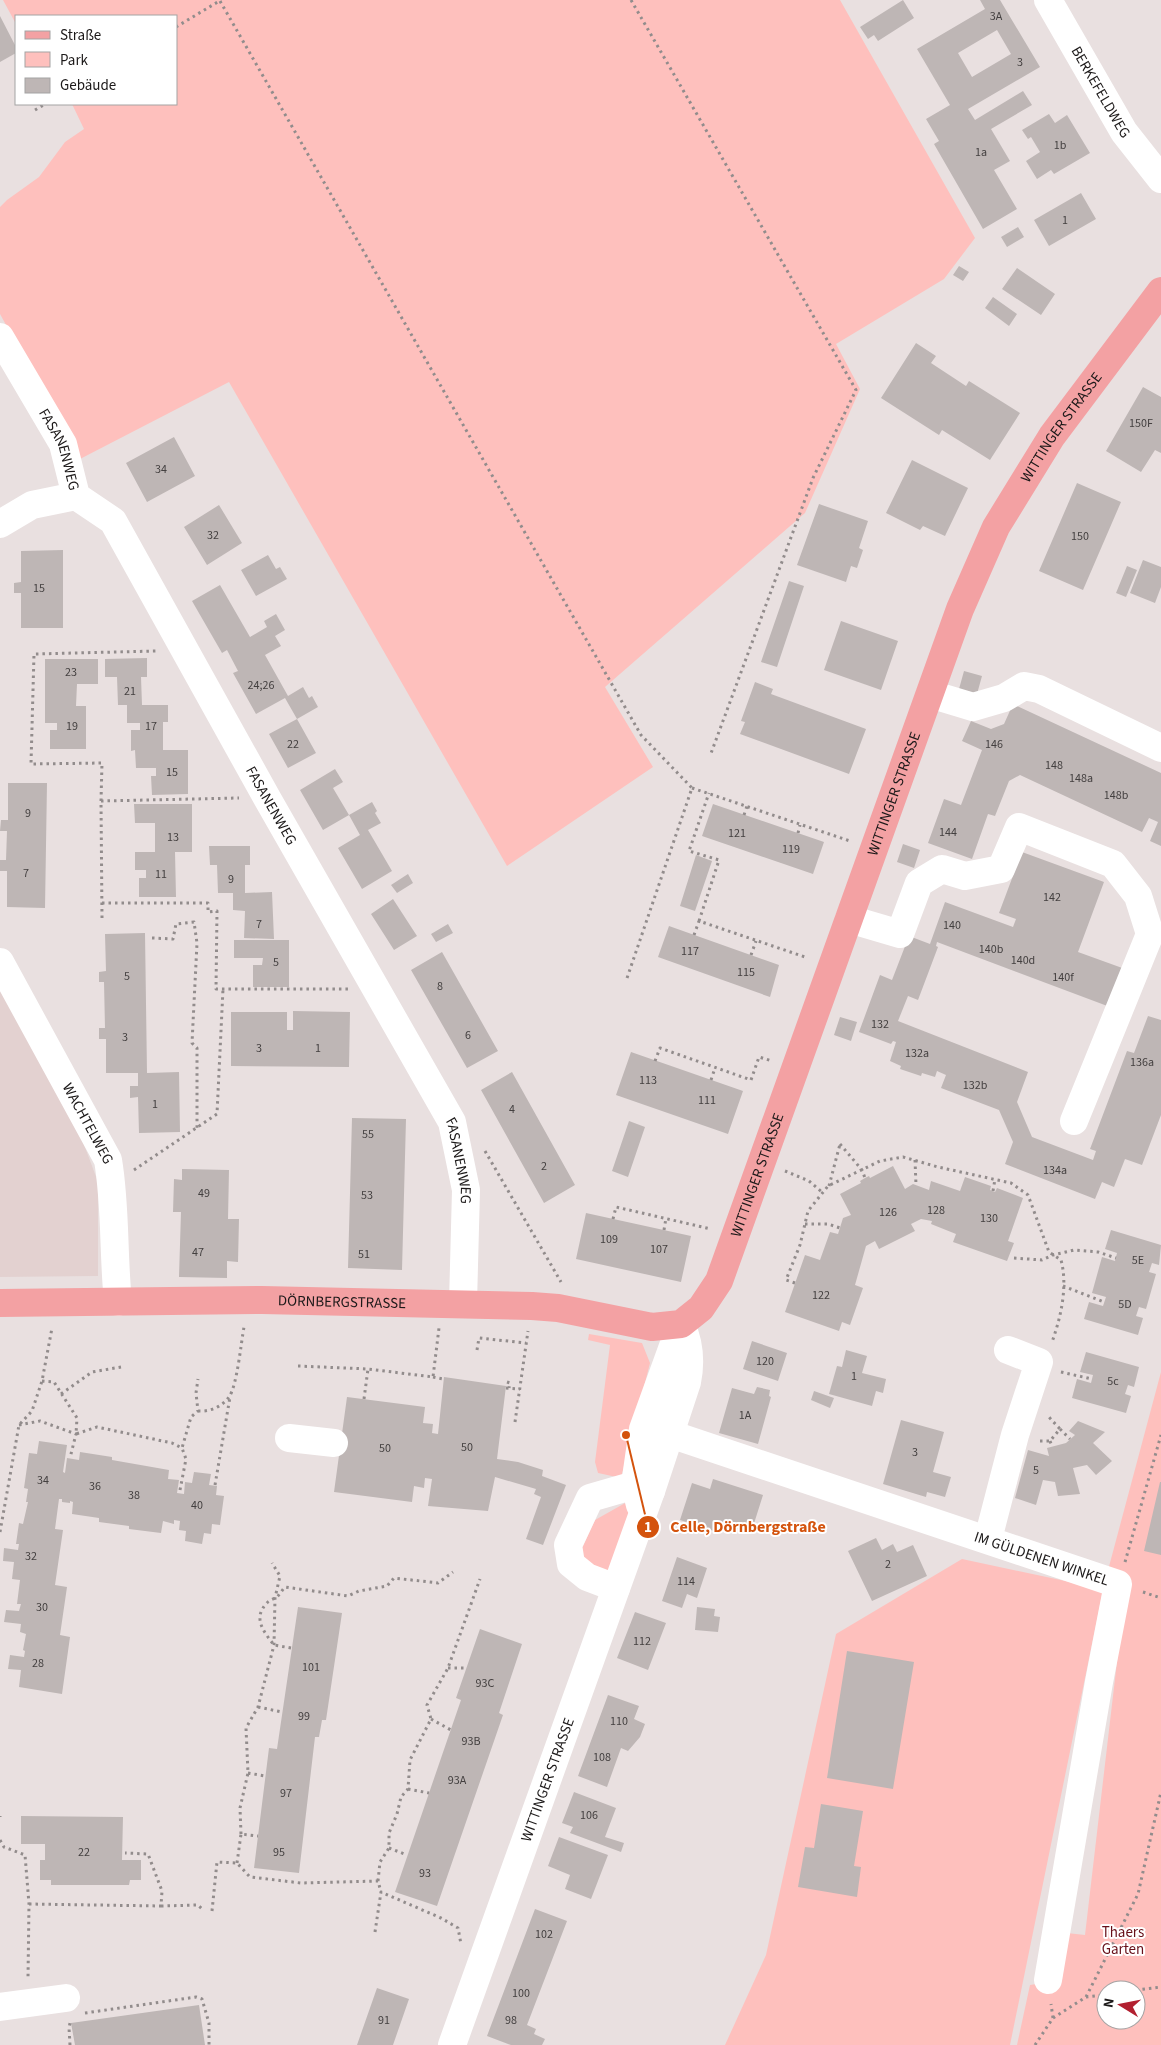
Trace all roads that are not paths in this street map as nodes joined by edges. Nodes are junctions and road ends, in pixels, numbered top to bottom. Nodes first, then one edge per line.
1 (1048, 0) edge
2 (1161, 179) edge
3 (1161, 290) edge
4 (0, 337) edge
5 (76, 496) junction
6 (0, 524) edge
7 (930, 694) junction
8 (1161, 748) edge
9 (849, 918) junction
10 (0, 962) edge
11 (1074, 1121) dead end
12 (118, 1302) junction
13 (0, 1303) edge
14 (453, 1303) junction
15 (682, 1324) junction
16 (1008, 1350) dead end
17 (670, 1434) junction
18 (289, 1438) dead end
19 (334, 1443) dead end
20 (643, 1497) junction
21 (988, 1539) junction
22 (616, 1588) junction
23 (1048, 1980) road end
24 (0, 2007) edge
25 (73, 2011) road end
26 (452, 2045) edge

1 - 2 street, BERKEFELDWEG
3 - 7 main road, WITTINGER STRASSE
4 - 5 street, FASANENWEG
5 - 6 street
5 - 14 street, FASANENWEG
7 - 8 street
7 - 9 main road, WITTINGER STRASSE
9 - 11 street
9 - 15 main road, WITTINGER STRASSE
10 - 12 street, WACHTELWEG
12 - 13 main road, DÖRNBERGSTRASSE
12 - 14 main road, DÖRNBERGSTRASSE
14 - 15 main road, DÖRNBERGSTRASSE
15 - 17 street, WITTINGER STRASSE
15 - 20 street, WITTINGER STRASSE
16 - 21 street
17 - 20 street, WITTINGER STRASSE
17 - 21 street, IM GÜLDENEN WINKEL
18 - 19 street
20 - 22 street, WITTINGER STRASSE
20 - 22 street
21 - 23 street, IM GÜLDENEN WINKEL
22 - 26 street, WITTINGER STRASSE
24 - 25 street

